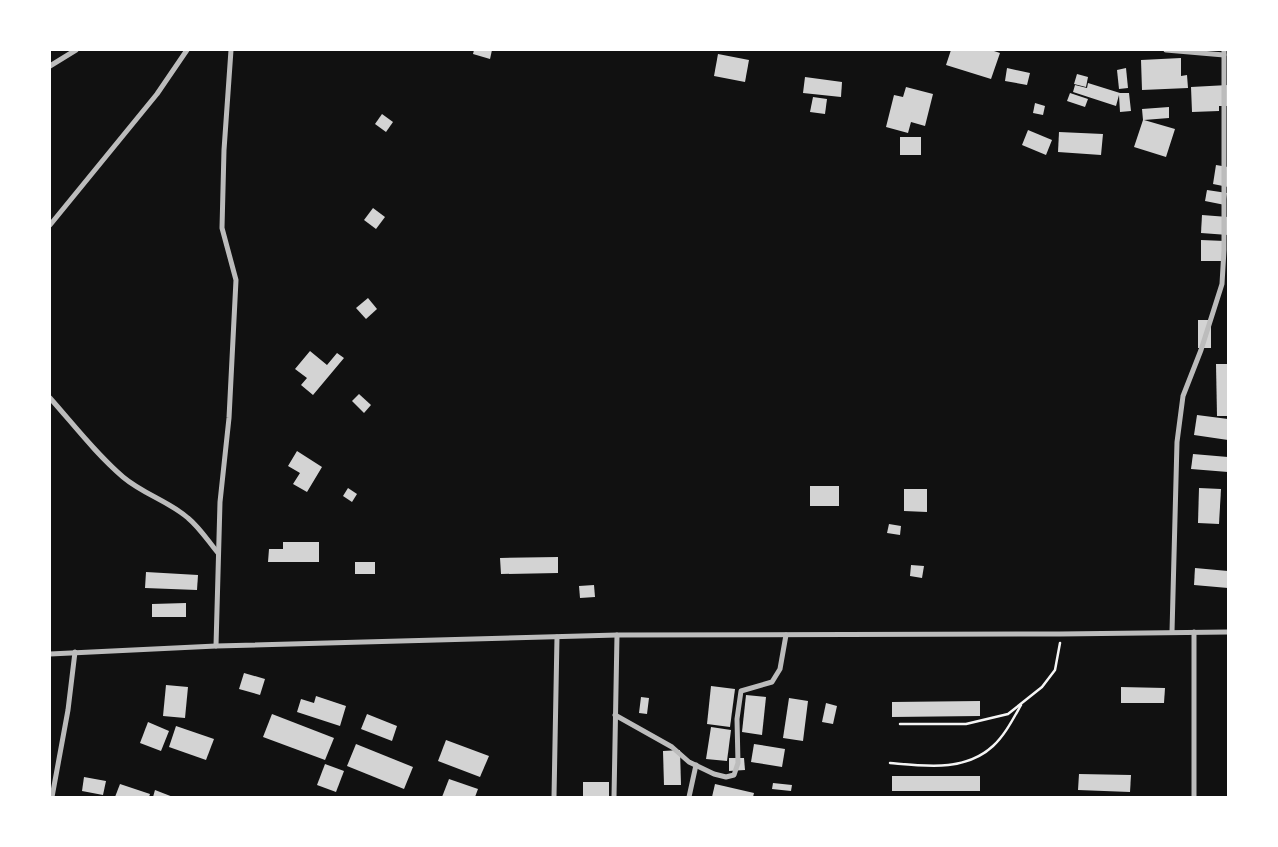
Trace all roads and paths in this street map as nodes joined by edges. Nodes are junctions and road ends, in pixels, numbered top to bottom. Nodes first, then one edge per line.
1 (76, 50) edge
2 (187, 50) edge
3 (231, 50) edge
4 (1166, 50) edge
5 (1224, 53) edge
6 (50, 66) edge
7 (50, 225) edge
8 (50, 398) edge
9 (218, 554) junction
10 (1172, 632) junction
11 (1194, 632) junction
12 (1228, 632) edge
13 (1060, 634) junction
14 (617, 635) junction
15 (786, 635) junction
16 (557, 637) junction
17 (216, 646) junction
18 (75, 652) junction
19 (50, 654) edge
20 (1022, 704) junction
21 (615, 715) junction
22 (900, 724) dead end
23 (890, 764) dead end
24 (696, 765) junction
25 (52, 797) edge
26 (554, 797) edge
27 (614, 797) edge
28 (689, 797) edge
29 (1194, 797) edge

1 - 6 street
2 - 7 street
3 - 9 street
4 - 5 street
5 - 10 street
8 - 9 street
9 - 17 street
10 - 11 street
10 - 13 street
11 - 12 street
11 - 29 street
13 - 15 street
13 - 20 path
14 - 15 street
14 - 16 street
14 - 21 street
15 - 24 street
16 - 17 street
16 - 26 street
17 - 18 street
18 - 19 street
18 - 25 street
20 - 22 path
20 - 23 path
21 - 24 street
21 - 27 street
24 - 28 street

